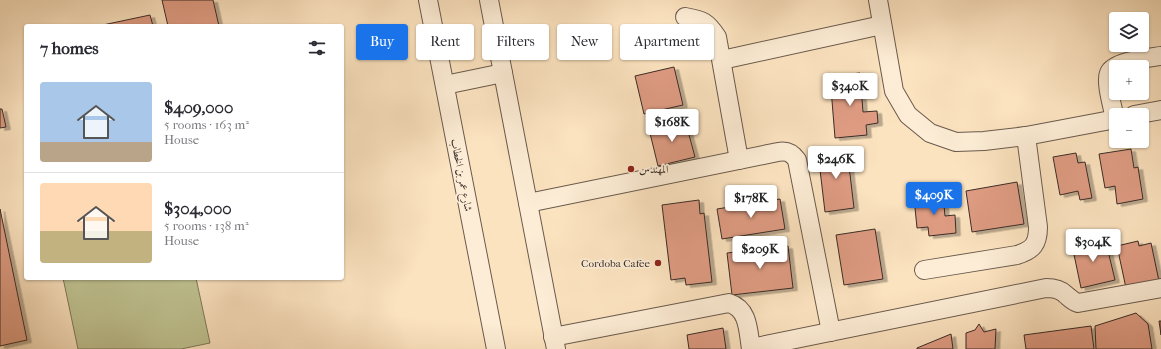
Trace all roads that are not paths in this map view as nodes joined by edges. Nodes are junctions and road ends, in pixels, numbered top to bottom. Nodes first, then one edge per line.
1 (428, 0) edge
2 (489, 0) edge
3 (878, 0) edge
4 (686, 17) dead end
5 (882, 25) junction
6 (1161, 56) edge
7 (722, 60) junction
8 (503, 73) junction
9 (445, 85) junction
10 (1113, 108) edge
11 (1161, 110) edge
12 (1149, 112) edge
13 (1109, 120) edge
14 (1026, 136) junction
15 (739, 160) junction
16 (528, 203) junction
17 (924, 270) dead end
18 (1161, 288) edge
19 (831, 332) junction
20 (555, 343) edge
21 (751, 348) edge
22 (496, 349) edge

1 - 9 street, شارع عمر بن الخطاب
2 - 8 street
3 - 5 street
4 - 7 street
5 - 7 street
5 - 14 street
6 - 10 street
7 - 15 street
8 - 9 street
8 - 16 street
9 - 22 street, شارع عمر بن الخطاب
11 - 12 street
13 - 14 street
14 - 17 street
15 - 16 street
15 - 19 street
16 - 20 street
18 - 19 street
19 - 21 street
20 - 21 street

